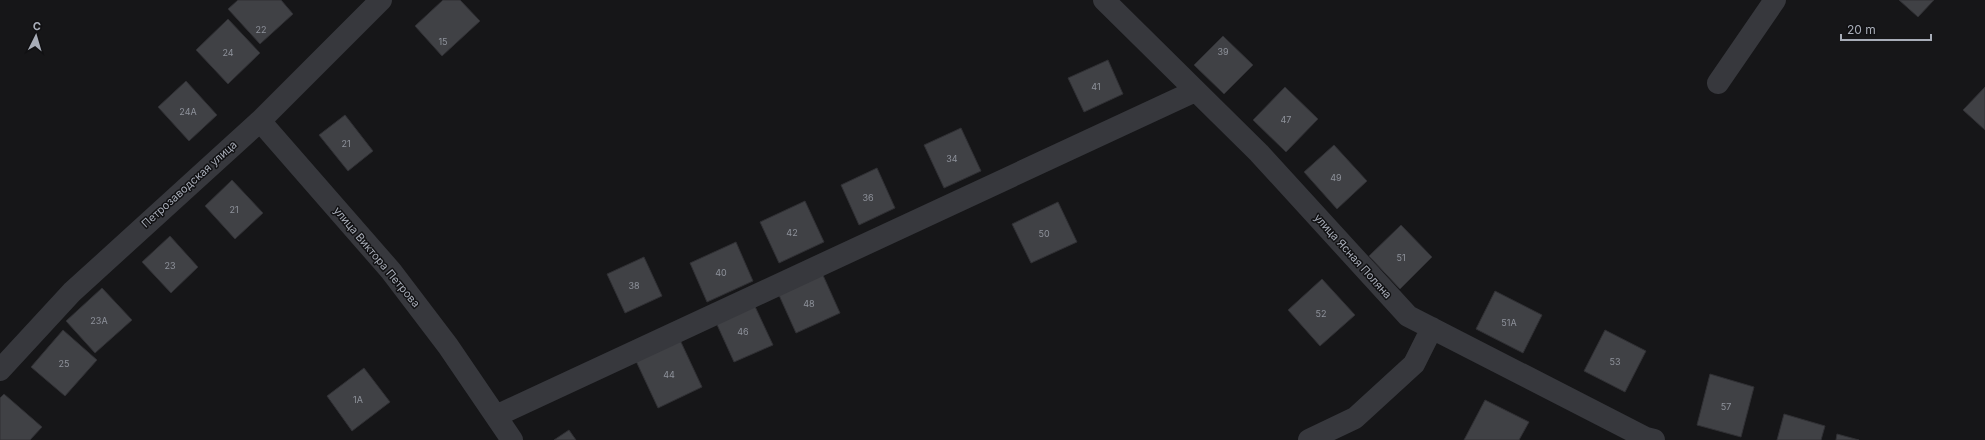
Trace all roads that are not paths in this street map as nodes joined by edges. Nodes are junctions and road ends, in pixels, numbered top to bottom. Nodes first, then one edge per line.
1 (381, 0) edge
2 (1104, 0) edge
3 (1775, 0) edge
4 (1718, 83) dead end
5 (1195, 91) junction
6 (260, 120) junction
7 (1432, 328) junction
8 (0, 370) edge
9 (496, 416) junction
10 (1649, 439) edge
11 (512, 440) edge
12 (1309, 440) edge

1 - 6 street, Петрозаводская улица
2 - 5 street, улица Ясная Поляна
3 - 4 street
5 - 7 street, улица Ясная Поляна
5 - 9 street
6 - 8 street, Петрозаводская улица
6 - 9 street, улица Виктора Петрова
7 - 10 street, улица Ясная Поляна
7 - 12 street
9 - 11 street, улица Виктора Петрова

